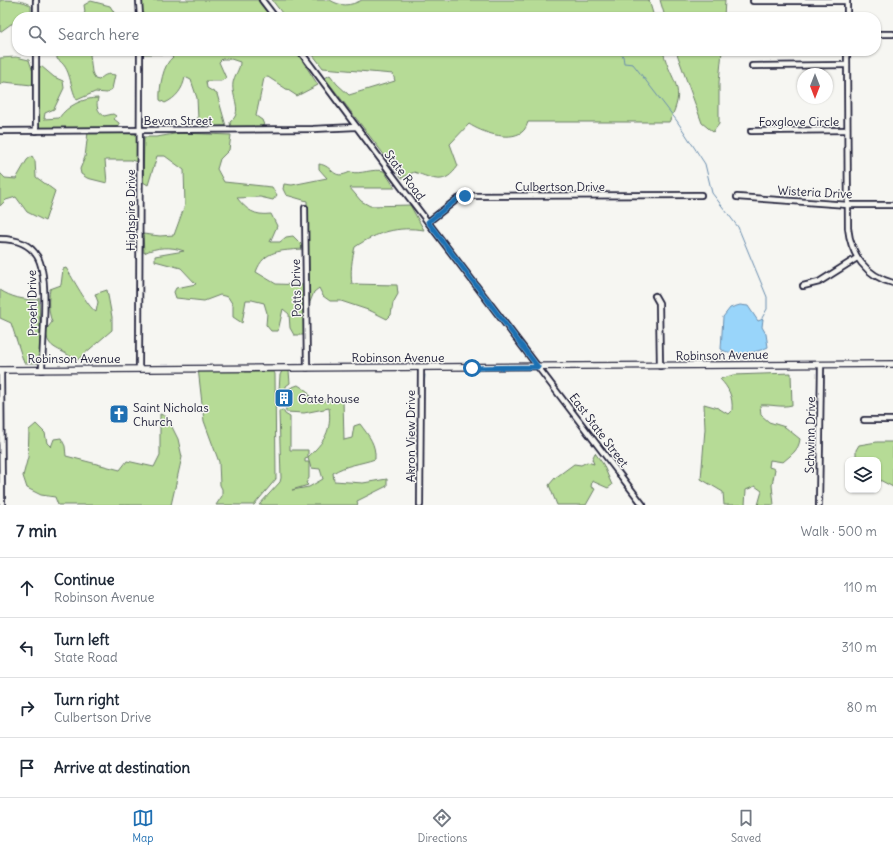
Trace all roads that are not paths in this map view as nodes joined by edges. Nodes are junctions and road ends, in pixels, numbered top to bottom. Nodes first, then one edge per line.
1 (36, 0) edge
2 (139, 0) edge
3 (262, 0) edge
4 (847, 0) edge
5 (753, 1) dead end
6 (36, 12) edge
7 (140, 12) edge
8 (271, 12) edge
9 (847, 12) edge
10 (881, 34) edge
11 (893, 34) edge
12 (36, 56) edge
13 (140, 56) edge
14 (304, 56) edge
15 (847, 56) edge
16 (847, 65) junction
17 (752, 66) dead end
18 (356, 127) junction
19 (141, 130) junction
20 (847, 130) junction
21 (0, 131) edge
22 (36, 131) junction
23 (751, 131) dead end
24 (701, 195) dead end
25 (737, 197) dead end
26 (848, 205) junction
27 (893, 205) edge
28 (305, 208) dead end
29 (428, 222) junction
30 (0, 239) edge
31 (857, 258) junction
32 (893, 283) edge
33 (803, 286) dead end
34 (655, 296) dead end
35 (893, 364) edge
36 (821, 365) junction
37 (660, 366) junction
38 (538, 367) junction
39 (307, 368) junction
40 (420, 368) junction
41 (139, 369) junction
42 (0, 370) edge
43 (42, 370) junction
44 (864, 420) dead end
45 (893, 420) edge
46 (2, 505) edge
47 (420, 505) edge
48 (643, 505) edge
49 (819, 505) edge

1 - 6 street
2 - 7 street
3 - 8 street
4 - 5 street
4 - 9 street
10 - 11 street
12 - 22 street
13 - 19 street, Highspire Drive
14 - 18 street, State Road
15 - 16 street
16 - 17 street
16 - 20 street
18 - 19 street, Bevan Street
18 - 29 street, State Road
19 - 22 street, Bevan Street
19 - 41 street, Highspire Drive
20 - 23 street, Foxglove Circle
20 - 26 street
21 - 22 street, Bevan Street
24 - 29 street, Culbertson Drive
25 - 26 street, Wisteria Drive
26 - 27 street, Wisteria Drive
26 - 31 street
28 - 39 street, Potts Drive
29 - 38 street, State Road
30 - 43 street, Proehl Drive
31 - 32 street
31 - 33 street
34 - 37 street
35 - 36 main road, Robinson Avenue
36 - 37 main road, Robinson Avenue
36 - 49 street, Schwinn Drive
37 - 38 main road, Robinson Avenue
38 - 40 main road, Robinson Avenue
38 - 48 street, East State Street
39 - 40 main road, Robinson Avenue
39 - 41 main road, Robinson Avenue
40 - 47 street, Akron View Drive
41 - 43 main road, Robinson Avenue
42 - 43 main road, Robinson Avenue
42 - 46 street
44 - 45 street

